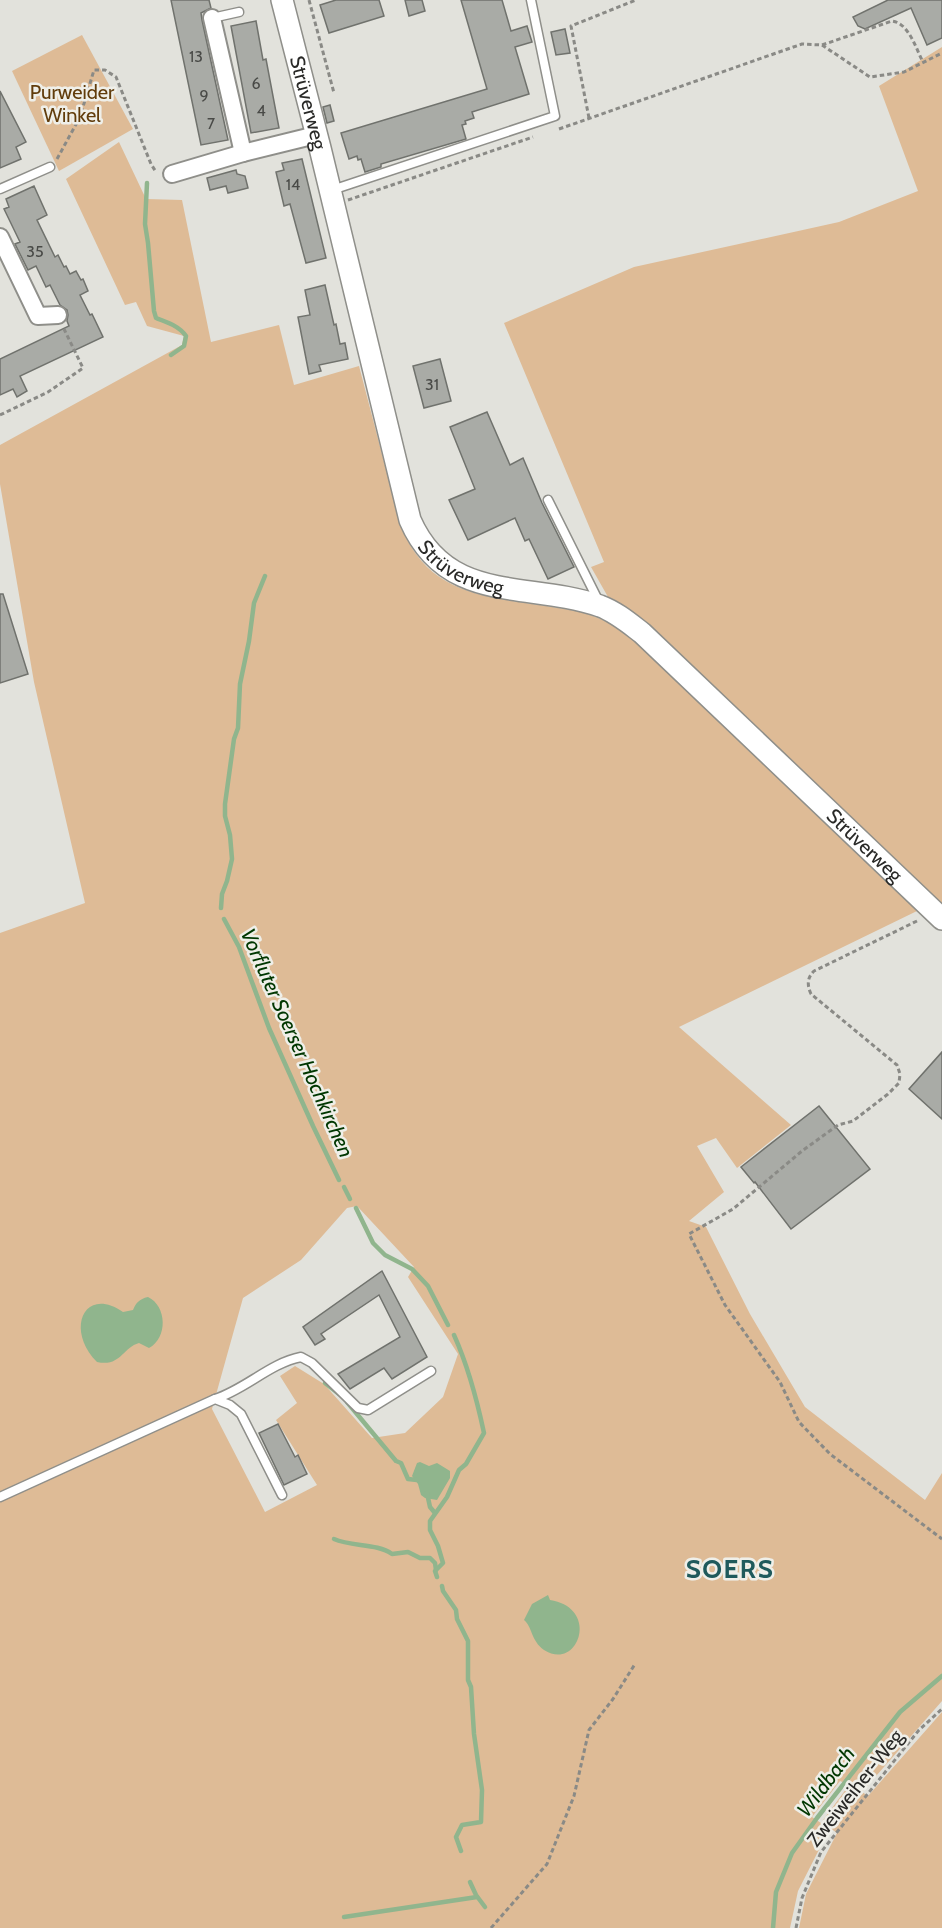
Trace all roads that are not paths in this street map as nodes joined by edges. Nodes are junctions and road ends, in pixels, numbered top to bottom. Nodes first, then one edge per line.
1 (282, 0) edge
2 (531, 0) edge
3 (239, 12) dead end
4 (212, 18) joint
5 (316, 135) junction
6 (243, 153) junction
7 (50, 167) road end
8 (172, 174) road end
9 (0, 189) edge
10 (331, 198) junction
11 (0, 237) edge
12 (58, 315) road end
13 (548, 500) dead end
14 (601, 607) junction
15 (938, 916) edge
16 (431, 1371) dead end
17 (215, 1399) junction
18 (282, 1495) dead end
19 (0, 1497) edge

1 - 5 street, Strüverweg
2 - 10 lane
3 - 4 lane
4 - 6 street
5 - 6 street
5 - 10 street, Strüverweg
6 - 8 street
7 - 9 lane
10 - 14 street, Strüverweg
11 - 12 street
13 - 14 lane
14 - 15 street, Strüverweg
16 - 17 lane
17 - 18 lane
17 - 19 lane

